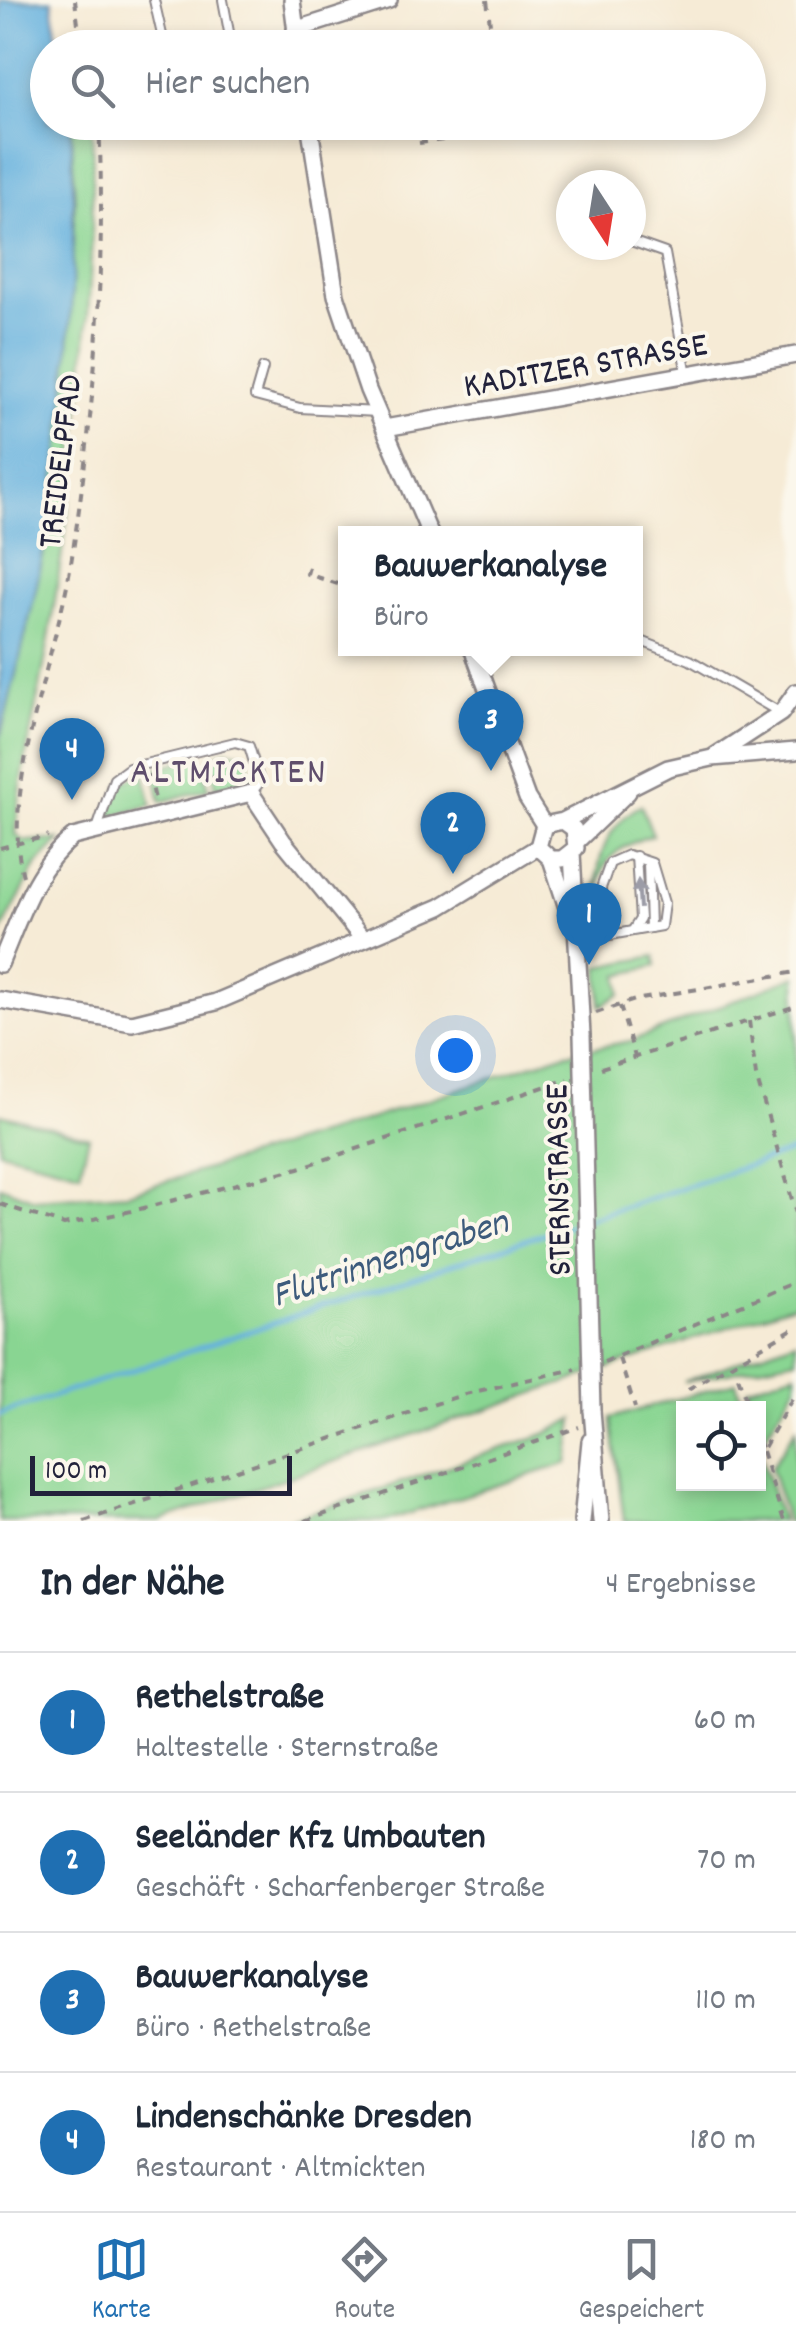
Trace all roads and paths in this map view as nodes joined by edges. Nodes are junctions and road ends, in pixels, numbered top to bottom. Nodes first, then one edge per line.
1 (75, 0) edge
2 (154, 0) edge
3 (223, 0) edge
4 (292, 0) edge
5 (390, 0) edge
6 (487, 0) edge
7 (79, 30) edge
8 (161, 30) edge
9 (229, 30) edge
10 (296, 30) joint
11 (491, 30) edge
12 (98, 140) edge
13 (313, 140) edge
14 (442, 140) edge
15 (419, 143) dead end
16 (646, 247) edge
17 (796, 355) edge
18 (263, 368) dead end
19 (686, 375) junction
20 (378, 412) junction
21 (385, 428) junction
22 (427, 526) edge
23 (309, 567) dead end
24 (338, 584) edge
25 (643, 642) edge
26 (475, 656) edge
27 (796, 692) edge
28 (788, 717) edge
29 (205, 750) junction
30 (796, 751) edge
31 (712, 758) junction
32 (146, 764) junction
33 (640, 780) junction
34 (251, 793) junction
35 (215, 802) junction
36 (160, 816) junction
37 (563, 821) junction
38 (544, 825) junction
39 (96, 832) junction
40 (73, 838) junction
41 (18, 840) junction
42 (538, 847) junction
43 (575, 847) junction
44 (0, 848) edge
45 (16, 854) junction
46 (636, 856) junction
47 (551, 859) junction
48 (10, 860) dead end
49 (29, 895) junction
50 (634, 930) junction
51 (576, 938) junction
52 (363, 939) junction
53 (0, 964) edge
54 (796, 972) edge
55 (0, 1000) edge
56 (620, 1006) junction
57 (796, 1006) edge
58 (582, 1018) junction
59 (749, 1020) junction
60 (635, 1057) junction
61 (598, 1070) dead end
62 (579, 1076) dead end
63 (0, 1204) edge
64 (796, 1213) edge
65 (796, 1282) edge
66 (796, 1327) edge
67 (619, 1358) junction
68 (600, 1363) dead end
69 (581, 1368) dead end
70 (738, 1377) dead end
71 (688, 1389) dead end
72 (796, 1392) edge
73 (747, 1401) edge
74 (635, 1408) dead end
75 (592, 1416) junction
76 (766, 1444) edge
77 (766, 1464) edge
78 (84, 1521) edge
79 (304, 1521) edge
80 (582, 1521) edge
81 (601, 1521) edge
82 (784, 1521) edge

1 - 7 path
2 - 8 lane
3 - 9 lane
4 - 10 street
5 - 10 street
6 - 11 path
12 - 41 path, TREIDELPFAD
13 - 20 street
14 - 15 path
16 - 19 lane
17 - 19 street, KADITZER STRASSE
18 - 20 lane
19 - 21 street, KADITZER STRASSE
20 - 21 street
21 - 22 street
23 - 24 path
25 - 28 lane
26 - 38 street
27 - 28 street
28 - 31 street
29 - 32 lane
29 - 34 lane
29 - 35 path
30 - 31 street
31 - 33 street
32 - 36 path
32 - 39 lane
33 - 37 street
33 - 43 street
34 - 35 street
34 - 52 street
35 - 36 street
36 - 39 street
37 - 38 street
37 - 43 street
38 - 42 street
39 - 40 street
40 - 41 path
40 - 49 street
41 - 44 path
41 - 45 path, TREIDELPFAD
42 - 47 street
42 - 52 street
43 - 47 street
43 - 51 street, STERNSTRASSE
45 - 48 path
45 - 49 path
50 -> 46 lane
46 - 50 lane
46 - 51 lane
47 - 51 street, STERNSTRASSE
49 - 53 street
50 - 51 lane
51 - 58 street, STERNSTRASSE
52 - 55 street
54 - 56 path
56 - 58 path
56 - 60 path
57 - 59 path
58 - 75 street, STERNSTRASSE, bridge
59 - 60 path
59 - 64 path
60 - 61 path
62 - 63 path
65 - 67 path
66 - 71 path
67 - 68 path
67 - 74 path
69 - 78 path
70 - 73 path
72 - 76 path
75 - 79 path
75 - 80 street, STERNSTRASSE
75 - 81 street, STERNSTRASSE
77 - 82 path

